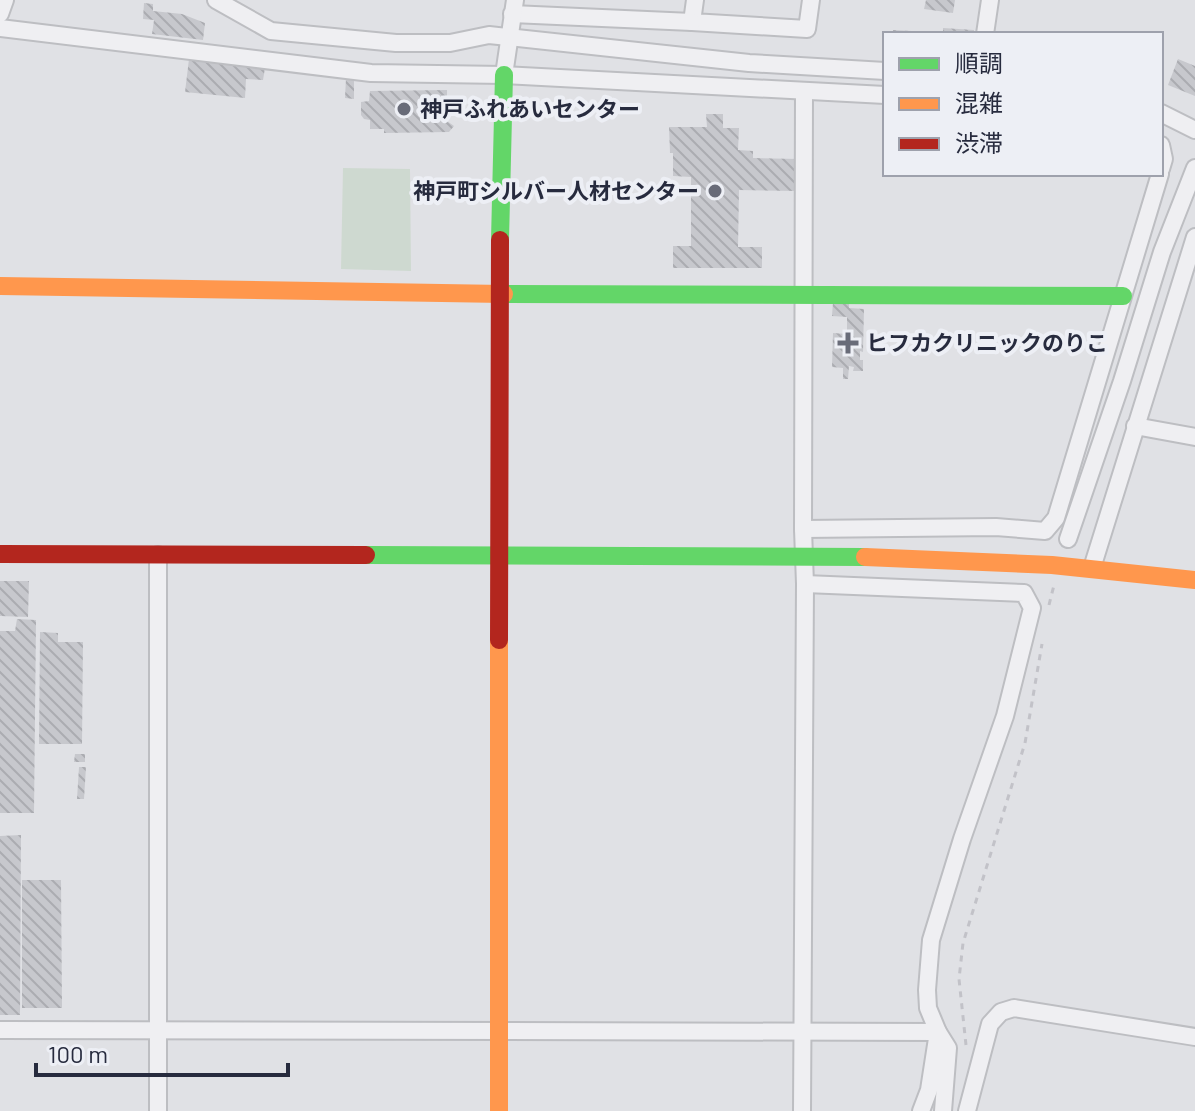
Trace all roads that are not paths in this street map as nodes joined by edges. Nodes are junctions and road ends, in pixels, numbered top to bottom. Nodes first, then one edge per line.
1 (5, 0) edge
2 (216, 0) edge
3 (695, 0) edge
4 (811, 0) edge
5 (990, 0) edge
6 (514, 7) edge
7 (0, 14) edge
8 (692, 22) junction
9 (0, 28) edge
10 (985, 32) edge
11 (508, 38) junction
12 (883, 71) edge
13 (504, 75) junction
14 (804, 92) junction
15 (883, 95) edge
16 (1163, 114) edge
17 (1195, 130) edge
18 (1195, 168) edge
19 (1159, 176) edge
20 (1195, 237) edge
21 (0, 286) edge
22 (499, 294) junction
23 (805, 294) junction
24 (1123, 296) junction
25 (1135, 426) junction
26 (1195, 437) edge
27 (803, 529) junction
28 (1068, 539) dead end
29 (0, 554) edge
30 (158, 555) junction
31 (498, 555) junction
32 (805, 556) junction
33 (1092, 568) junction
34 (1195, 580) edge
35 (805, 584) junction
36 (159, 1029) junction
37 (500, 1029) junction
38 (0, 1030) edge
39 (803, 1032) junction
40 (938, 1032) junction
41 (1195, 1037) edge
42 (158, 1111) edge
43 (499, 1111) edge
44 (802, 1111) edge
45 (921, 1111) edge
46 (943, 1111) edge
47 (967, 1111) edge

1 - 7 street
2 - 11 street
3 - 8 street
4 - 8 street
5 - 10 street
6 - 8 street
6 - 11 street
9 - 13 street
11 - 12 street
11 - 13 street
13 - 14 street
13 - 22 street
14 - 15 street
14 - 23 street
16 - 17 street
18 - 28 street
19 - 24 street
20 - 25 street
21 - 22 street
22 - 23 street
22 - 31 street
23 - 24 street
23 - 27 street
24 - 27 street
25 - 26 street
25 - 33 street
27 - 32 street
29 - 30 street
30 - 31 street
30 - 36 street
31 - 32 street
31 - 37 street
32 - 33 street
32 - 35 street
33 - 34 street
35 - 39 street
35 - 40 street
36 - 37 street
36 - 38 street
36 - 42 street
37 - 39 street
37 - 43 street
39 - 40 street
39 - 44 street
40 - 45 street
40 - 46 street
41 - 47 street

